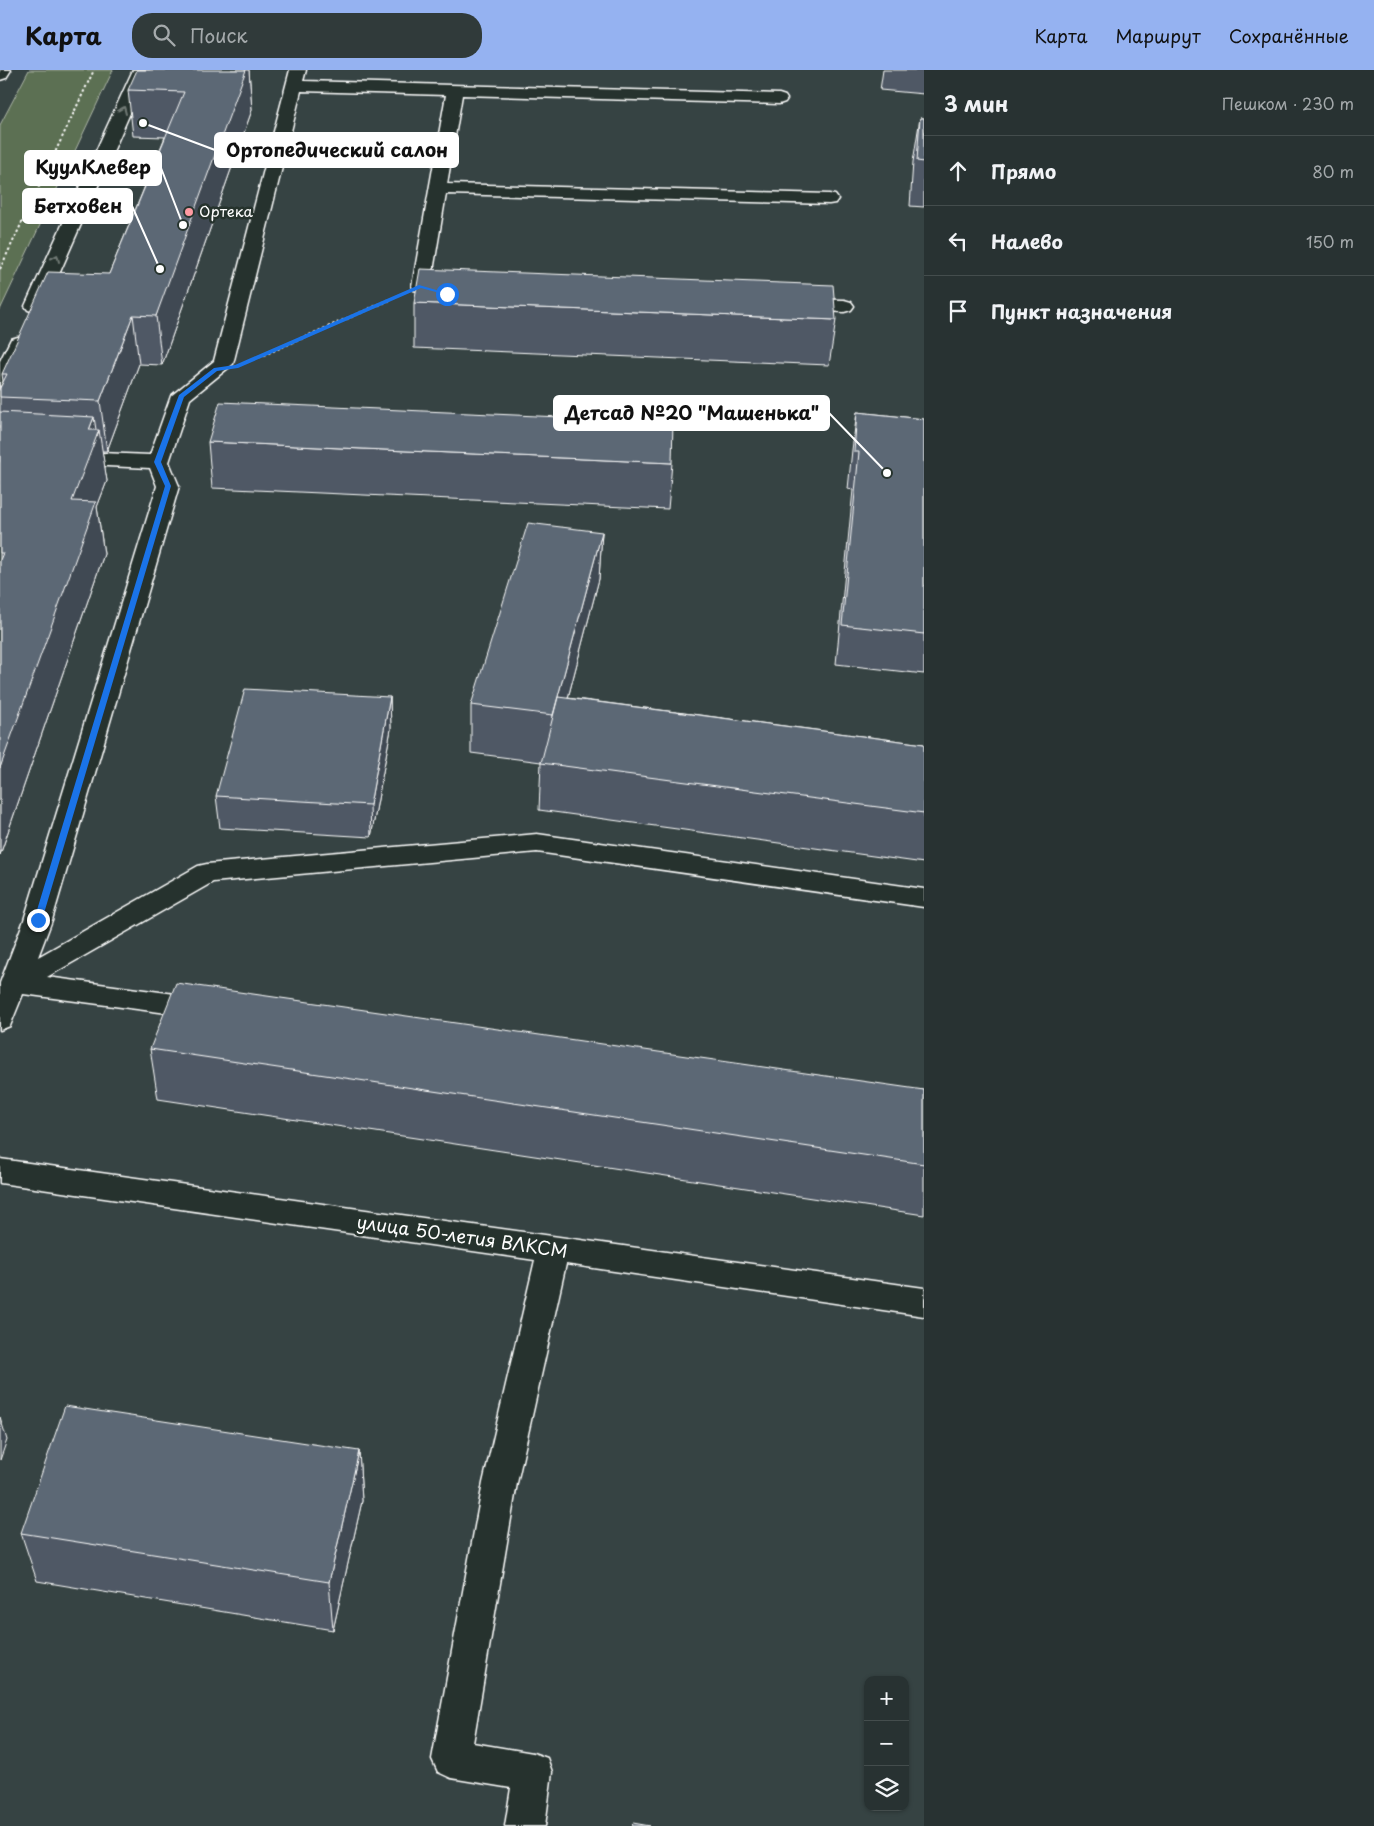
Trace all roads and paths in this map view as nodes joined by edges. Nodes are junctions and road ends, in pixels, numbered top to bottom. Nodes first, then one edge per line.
1 (3, 70) edge
2 (94, 70) edge
3 (141, 70) edge
4 (0, 75) edge
5 (296, 78) edge
6 (455, 90) junction
7 (779, 98) dead end
8 (438, 189) junction
9 (829, 199) dead end
10 (0, 269) edge
11 (420, 286) junction
12 (457, 294) edge
13 (784, 304) edge
14 (844, 306) dead end
15 (216, 369) junction
16 (0, 383) edge
17 (0, 455) edge
18 (158, 462) junction
19 (924, 898) edge
20 (14, 983) junction
21 (231, 1011) edge
22 (0, 1019) edge
23 (0, 1171) edge
24 (554, 1250) junction
25 (924, 1302) edge
26 (525, 1826) edge

1 - 4 main road
2 - 10 path
16 -> 3 main road
5 - 6 main road
5 - 15 main road
6 - 7 main road
6 - 8 main road
8 - 9 main road
8 - 11 main road
11 - 12 main road
11 - 15 path
13 - 14 main road
15 - 18 main road
17 - 18 main road
18 - 20 main road
19 - 20 main road
20 - 21 main road
20 - 22 main road
23 - 24 main road, улица 50-летия ВЛКСМ
24 - 25 main road, улица 50-летия ВЛКСМ
24 - 26 main road

